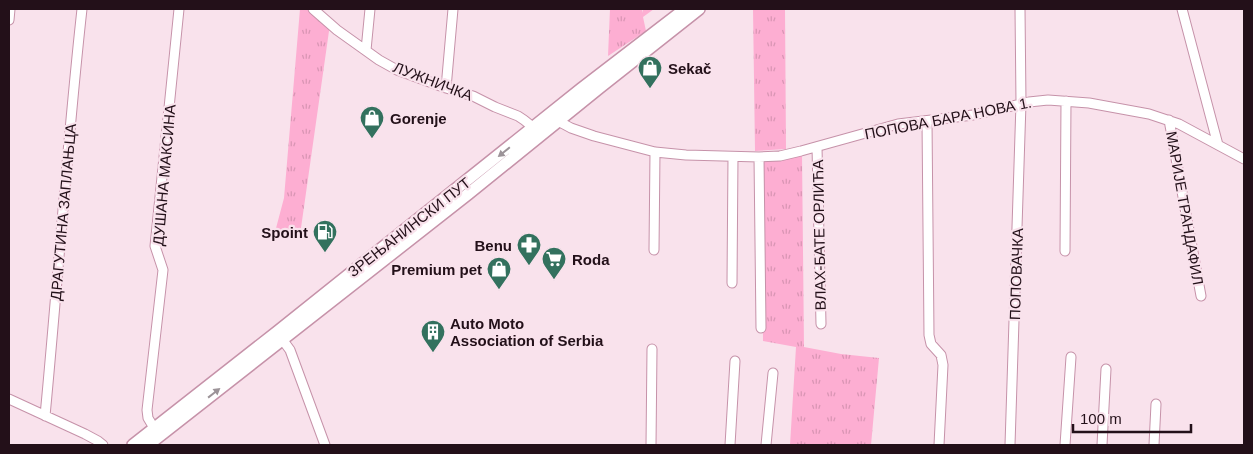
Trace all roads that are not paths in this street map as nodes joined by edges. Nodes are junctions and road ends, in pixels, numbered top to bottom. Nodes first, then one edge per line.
1 (10, 9) edge
2 (82, 9) edge
3 (180, 9) edge
4 (313, 9) edge
5 (370, 9) edge
6 (453, 9) edge
7 (685, 9) edge
8 (699, 9) edge
9 (1020, 9) edge
10 (1182, 9) edge
11 (9, 20) edge
12 (366, 50) junction
13 (446, 88) junction
14 (1066, 101) junction
15 (1021, 103) junction
16 (927, 120) junction
17 (1169, 120) junction
18 (558, 121) junction
19 (534, 128) junction
20 (1218, 145) junction
21 (817, 147) junction
22 (655, 152) junction
23 (733, 157) junction
24 (759, 157) junction
25 (1244, 159) edge
26 (654, 250) dead end
27 (1064, 251) dead end
28 (732, 283) dead end
29 (1201, 296) dead end
30 (821, 324) dead end
31 (761, 328) dead end
32 (280, 336) junction
33 (652, 349) dead end
34 (1071, 357) dead end
35 (735, 360) dead end
36 (1106, 369) dead end
37 (773, 373) dead end
38 (9, 399) edge
39 (1156, 404) dead end
40 (44, 416) junction
41 (154, 428) junction
42 (103, 445) edge
43 (133, 445) edge
44 (148, 445) edge
45 (325, 445) edge
46 (651, 445) edge
47 (730, 445) edge
48 (766, 445) edge
49 (939, 445) edge
50 (1010, 445) edge
51 (1065, 445) edge
52 (1102, 445) edge
53 (1154, 445) edge

1 - 11 street
2 - 40 street, ДРАГУТИНА ЗАПЛАЊЦА
3 - 41 street, ДУШАНА МАКСИНА
4 - 12 street, ЛУЖНИЧКА
5 - 12 street
6 - 13 street
7 - 19 main road, ЗРЕЊАНИНСКИ ПУТ
8 - 18 main road, ЗРЕЊАНИНСКИ ПУТ
9 - 15 street, ПОПОВАЧКА
10 - 20 street
12 - 13 street, ЛУЖНИЧКА
13 - 19 street, ЛУЖНИЧКА
14 - 15 street, ПОПОВА БАРА НОВА 1.
14 - 17 street, ПОПОВА БАРА НОВА 1.
14 - 27 street
15 - 16 street, ПОПОВА БАРА НОВА 1.
15 - 50 street, ПОПОВАЧКА
16 - 21 street, ПОПОВА БАРА НОВА 1.
16 - 49 street
17 - 20 street, ПОПОВА БАРА НОВА 1.
17 - 29 street, МАРИЈЕ ТРАНДАФИЛ
18 - 22 street, ПОПОВА БАРА НОВА 1.
18 - 32 main road, ЗРЕЊАНИНСКИ ПУТ
19 -> 32 main road, ЗРЕЊАНИНСКИ ПУТ
20 - 25 street, ПОПОВА БАРА НОВА 1.
21 - 24 street, ПОПОВА БАРА НОВА 1.
21 - 30 street, ВЛАХ-БАТЕ ОРЛИЋА
22 - 23 street, ПОПОВА БАРА НОВА 1.
22 - 26 street
23 - 24 street, ПОПОВА БАРА НОВА 1.
23 - 28 street
24 - 31 street
32 - 41 main road, ЗРЕЊАНИНСКИ ПУТ
44 -> 32 main road, ЗРЕЊАНИНСКИ ПУТ
32 - 45 street
33 - 46 street
34 - 51 street
35 - 47 street
36 - 52 street
37 - 48 street
38 - 40 street
39 - 53 street
40 - 42 street
41 - 43 main road, ЗРЕЊАНИНСКИ ПУТ

